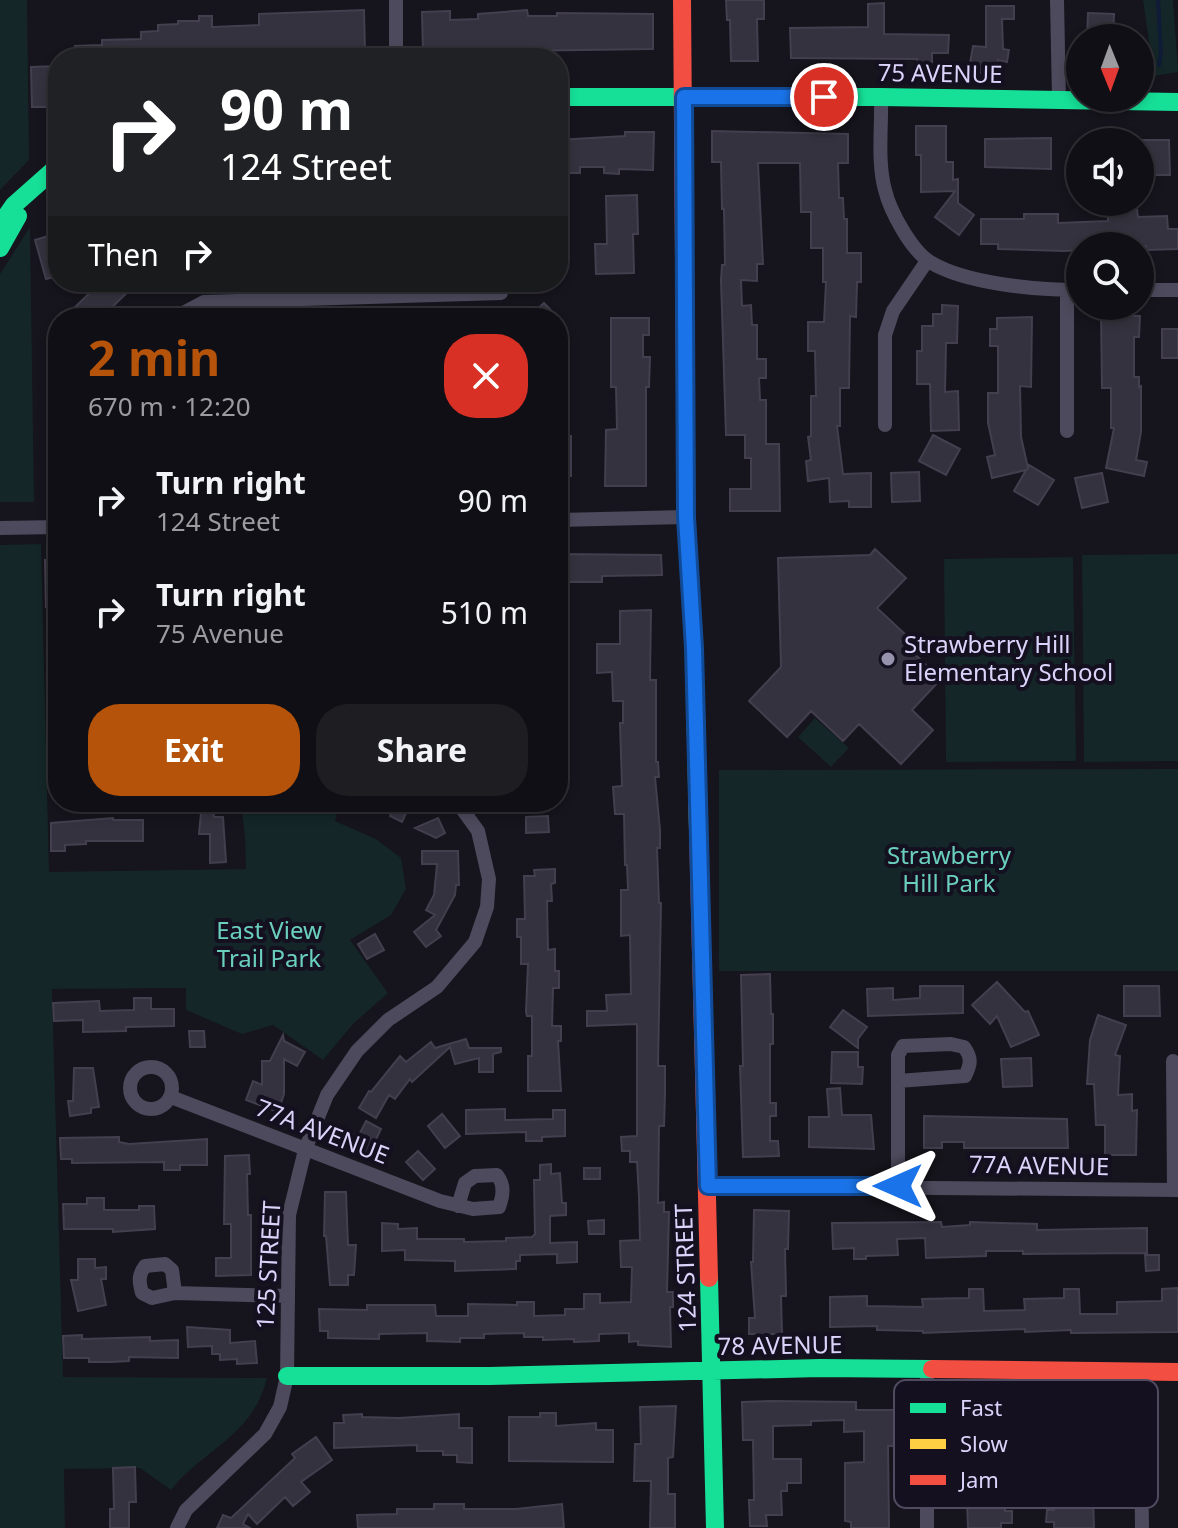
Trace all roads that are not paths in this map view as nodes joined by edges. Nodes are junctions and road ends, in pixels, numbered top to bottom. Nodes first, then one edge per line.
1 (396, 0) edge
2 (682, 0) edge
3 (1057, 0) edge
4 (396, 48) edge
5 (568, 97) edge
6 (684, 97) junction
7 (881, 97) junction
8 (1059, 99) junction
9 (1178, 102) edge
10 (48, 175) edge
11 (34, 188) junction
12 (0, 225) edge
13 (0, 248) edge
14 (927, 261) junction
15 (1066, 289) edge
16 (1154, 290) edge
17 (1178, 290) edge
18 (501, 293) dead end
19 (248, 301) junction
20 (193, 308) edge
21 (248, 308) edge
22 (1072, 320) edge
23 (885, 425) dead end
24 (1067, 431) dead end
25 (686, 517) junction
26 (568, 520) edge
27 (48, 527) edge
28 (0, 528) edge
29 (464, 812) edge
30 (1173, 1061) dead end
31 (898, 1081) junction
32 (171, 1097) dead end
33 (305, 1150) junction
34 (708, 1186) junction
35 (898, 1186) junction
36 (1176, 1190) edge
37 (458, 1206) dead end
38 (175, 1293) dead end
39 (287, 1296) junction
40 (713, 1370) junction
41 (927, 1370) junction
42 (1140, 1372) junction
43 (1178, 1372) edge
44 (287, 1376) junction
45 (927, 1380) edge
46 (1140, 1380) edge
47 (1142, 1508) edge
48 (177, 1528) edge
49 (715, 1528) edge
50 (1142, 1528) edge

1 - 4 street
2 - 6 street, 124 STREET
3 - 8 street
5 - 6 street, 75 AVENUE
6 - 7 street, 75 AVENUE
6 - 25 street, 124 STREET
7 - 8 street, 75 AVENUE
7 - 14 street
8 - 9 street, 75 AVENUE
10 - 11 street
11 - 12 street
11 - 13 street
14 - 15 street
14 - 23 street
16 - 17 street
18 - 19 street
19 - 20 street
19 - 21 street
22 - 24 street
25 - 26 street
25 - 34 street, 124 STREET
27 - 28 street
29 - 33 street, 125 STREET
30 - 36 street
31 - 31 street
31 - 35 street
32 - 33 street, 77A AVENUE
33 - 37 street, 77A AVENUE
33 - 39 street, 125 STREET
34 - 35 street, 77A AVENUE
34 - 40 street, 124 STREET
35 - 36 street, 77A AVENUE
38 - 39 street
39 - 44 street, 125 STREET
40 - 41 street, 78 AVENUE
40 - 44 street, 78 AVENUE
40 - 49 street, 124 STREET
41 - 42 street, 78 AVENUE
41 - 45 street
42 - 43 street, 78 AVENUE
42 - 46 street
44 - 48 street, 125 STREET
47 - 50 street

